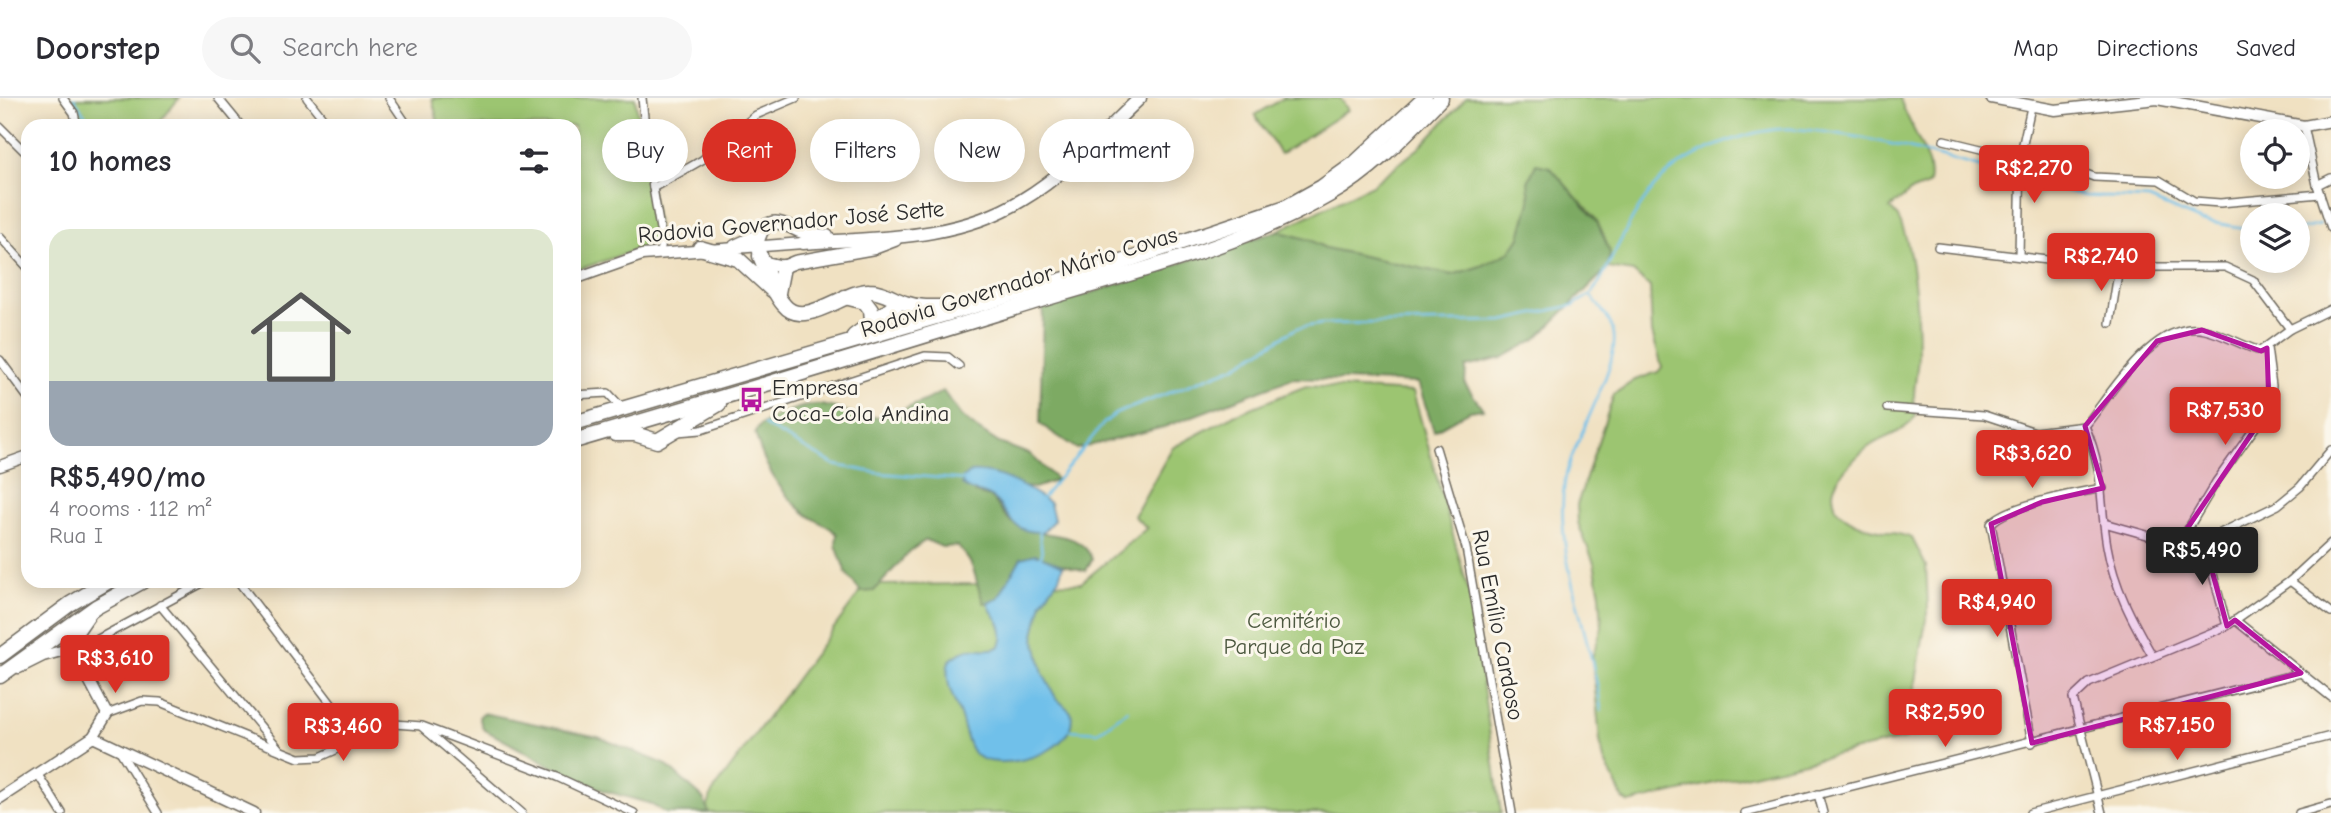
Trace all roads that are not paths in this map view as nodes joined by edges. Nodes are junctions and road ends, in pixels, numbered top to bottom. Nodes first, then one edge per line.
1 (63, 98) edge
2 (218, 98) edge
3 (307, 98) edge
4 (389, 98) edge
5 (642, 98) edge
6 (796, 98) edge
7 (1140, 98) edge
8 (1424, 98) edge
9 (1441, 98) edge
10 (1991, 98) edge
11 (2031, 107) junction
12 (75, 119) edge
13 (235, 119) edge
14 (323, 119) edge
15 (403, 119) edge
16 (2266, 119) edge
17 (2331, 121) edge
18 (2310, 125) edge
19 (0, 127) edge
20 (1944, 140) dead end
21 (21, 148) edge
22 (2021, 153) junction
23 (2310, 153) edge
24 (2331, 178) edge
25 (2317, 185) junction
26 (653, 188) junction
27 (2320, 194) junction
28 (2331, 228) edge
29 (905, 235) junction
30 (0, 237) edge
31 (801, 237) junction
32 (735, 246) joint
33 (759, 246) junction
34 (1938, 247) dead end
35 (700, 248) junction
36 (660, 253) junction
37 (2019, 256) junction
38 (21, 260) edge
39 (789, 265) junction
40 (2119, 267) junction
41 (581, 276) edge
42 (779, 296) junction
43 (844, 297) junction
44 (905, 303) junction
45 (970, 306) junction
46 (2331, 309) edge
47 (920, 320) junction
48 (872, 322) junction
49 (2110, 323) dead end
50 (2290, 329) junction
51 (845, 343) junction
52 (2267, 348) junction
53 (0, 360) edge
54 (959, 366) dead end
55 (816, 369) junction
56 (21, 388) edge
57 (750, 389) junction
58 (581, 395) edge
59 (659, 399) junction
60 (1887, 408) dead end
61 (623, 409) junction
62 (581, 421) edge
63 (642, 421) junction
64 (697, 424) junction
65 (2085, 426) junction
66 (645, 438) junction
67 (581, 439) edge
68 (581, 440) edge
69 (1436, 447) dead end
70 (2331, 450) edge
71 (21, 458) edge
72 (0, 466) edge
73 (2103, 488) junction
74 (2104, 523) junction
75 (2204, 541) junction
76 (2331, 543) edge
77 (2179, 544) junction
78 (2290, 581) junction
79 (97, 588) edge
80 (130, 588) edge
81 (193, 588) edge
82 (243, 588) edge
83 (160, 605) junction
84 (96, 607) junction
85 (2331, 612) edge
86 (2235, 620) junction
87 (2227, 626) junction
88 (73, 650) junction
89 (2152, 655) junction
90 (0, 656) edge
91 (2301, 673) junction
92 (0, 677) edge
93 (2331, 698) edge
94 (107, 714) junction
95 (422, 726) junction
96 (2080, 729) junction
97 (2331, 736) edge
98 (93, 737) junction
99 (358, 739) junction
100 (2032, 743) junction
101 (120, 750) junction
102 (283, 753) junction
103 (37, 773) junction
104 (1818, 794) junction
105 (2098, 797) junction
106 (0, 798) edge
107 (2331, 804) edge
108 (62, 813) edge
109 (159, 813) edge
110 (254, 813) edge
111 (522, 813) edge
112 (634, 813) edge
113 (1512, 813) edge
114 (1745, 813) edge
115 (1823, 813) edge
116 (2030, 813) edge
117 (2102, 813) edge
118 (2299, 813) edge

1 - 12 street
2 - 13 street
3 - 14 street
4 - 15 street
5 - 26 street
6 - 26 street
7 - 29 main road, Rodovia Governador José Sette
8 - 45 highway, Rodovia Governador Mário Covas
9 - 55 highway, Rodovia Governador Mário Covas
10 - 11 street
11 - 16 street
11 - 22 street
17 - 18 street
19 - 21 street
20 - 22 street
22 - 27 street
22 - 37 street
23 - 25 street
24 - 25 street
25 - 27 street
26 - 36 street
27 - 28 street
29 - 31 main road, Rodovia Governador José Sette
29 - 39 main road
30 - 38 street
31 - 33 street, Rodovia Governador José Sette
31 - 33 main road, Rodovia Governador José Sette
31 - 39 main road
32 - 33 main road
32 - 35 street, Rodovia Governador José Sette
33 - 39 main road
33 - 42 highway
34 - 37 street
35 - 36 street, Rodovia Governador José Sette
35 - 42 highway
36 - 41 street, Rodovia Governador José Sette
37 - 40 street
39 - 42 highway
40 - 49 street
40 - 50 street
42 - 43 highway
43 - 44 highway
43 - 48 highway
44 - 45 highway
44 - 47 highway
44 - 48 highway
45 - 47 highway, Rodovia Governador Mário Covas
46 - 50 street
47 - 51 highway, Rodovia Governador Mário Covas
47 - 55 highway
48 - 51 highway
50 - 52 street
51 - 59 highway, Rodovia Governador Mário Covas
52 - 65 street
52 - 77 street
53 - 56 street
54 - 64 street
55 - 57 highway, Rodovia Governador Mário Covas
57 - 63 highway, Rodovia Governador Mário Covas
57 - 64 highway
58 - 61 street
59 - 61 highway, Rodovia Governador Mário Covas
59 - 63 highway
60 - 65 street
61 - 62 highway, Rodovia Governador Mário Covas
63 - 66 highway
63 - 67 highway, Rodovia Governador Mário Covas
64 - 66 highway
65 - 73 street
66 - 68 highway
69 - 113 street, Rua Emílio Cardoso
70 - 75 street
71 - 72 street
73 - 74 street
73 - 100 street
74 - 77 street
74 - 89 street
75 - 77 street
75 - 87 street
76 - 78 street
78 - 85 street
78 - 86 street
79 - 90 highway
80 - 84 highway
81 - 83 street
82 - 99 street
83 - 88 street
83 - 102 street
84 - 88 street
84 - 92 highway
86 - 87 street
86 - 91 street
87 - 89 street
88 - 92 street
88 - 94 street
89 - 96 street
91 - 93 street
91 - 96 street
94 - 98 street
94 - 102 street
95 - 99 street
95 - 111 street
95 - 112 street
96 - 100 street
96 - 105 street
97 - 105 street
98 - 101 street
98 - 103 street
99 - 102 street
100 - 104 street
101 - 109 street
101 - 110 street
103 - 106 street
103 - 108 street
104 - 114 street
104 - 115 street
105 - 116 street
105 - 117 street
107 - 118 street

